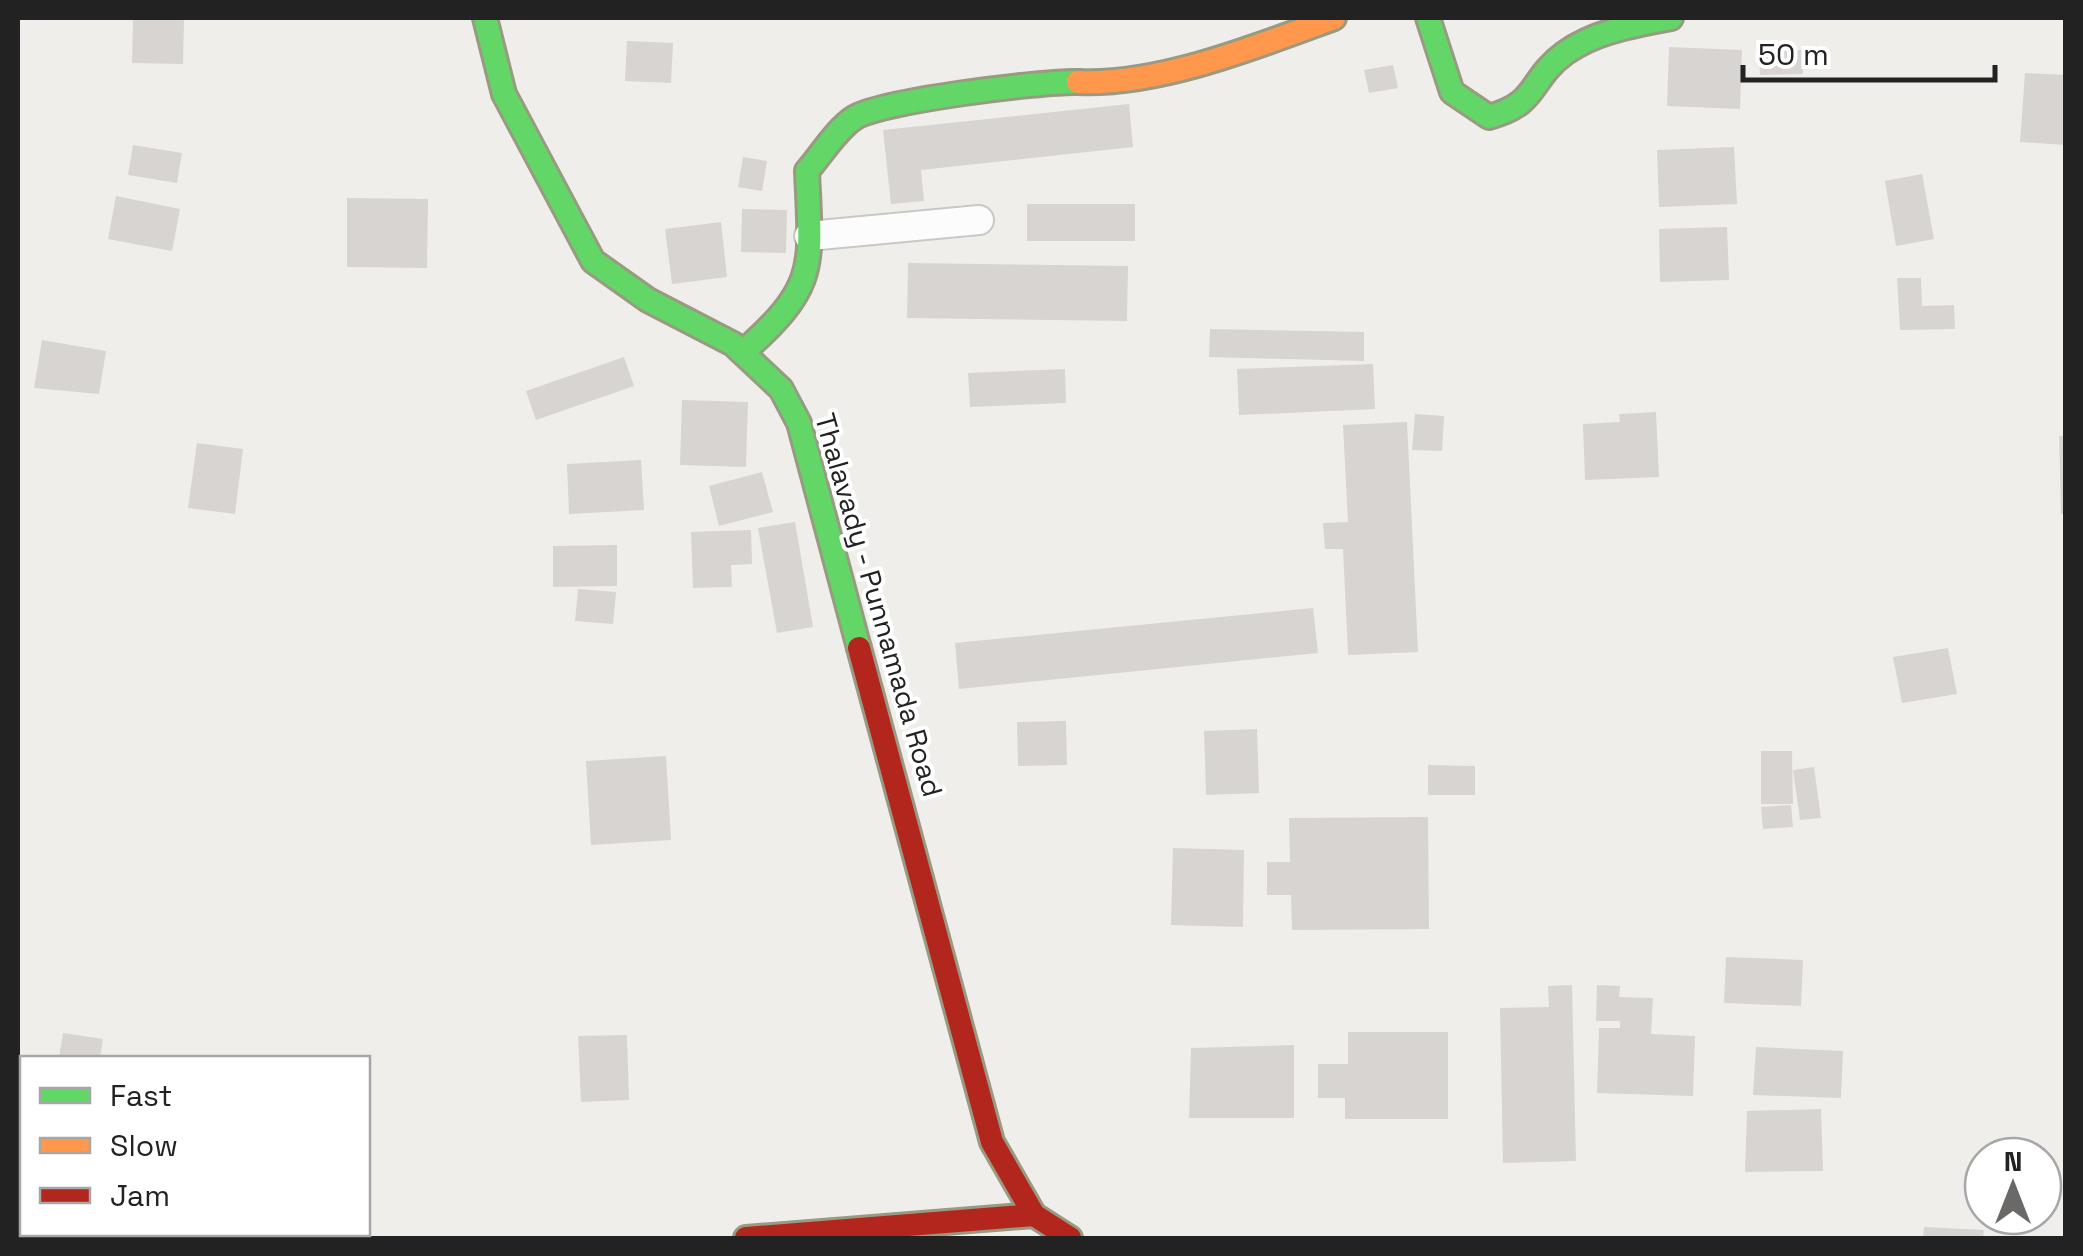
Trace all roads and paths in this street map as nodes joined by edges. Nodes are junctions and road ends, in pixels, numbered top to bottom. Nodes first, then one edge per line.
1 (485, 18) edge
2 (1334, 18) edge
3 (1428, 18) edge
4 (1671, 18) edge
5 (979, 220) dead end
6 (809, 236) junction
7 (744, 352) junction
8 (1034, 1216) junction
9 (746, 1238) edge
10 (1070, 1238) edge

1 - 7 main road, Thalavady - Punnamada Road
2 - 6 main road
3 - 4 main road
5 - 6 street
6 - 7 main road
7 - 8 main road, Thalavady - Punnamada Road
8 - 9 main road
8 - 10 main road, Thalavady - Punnamada Road

